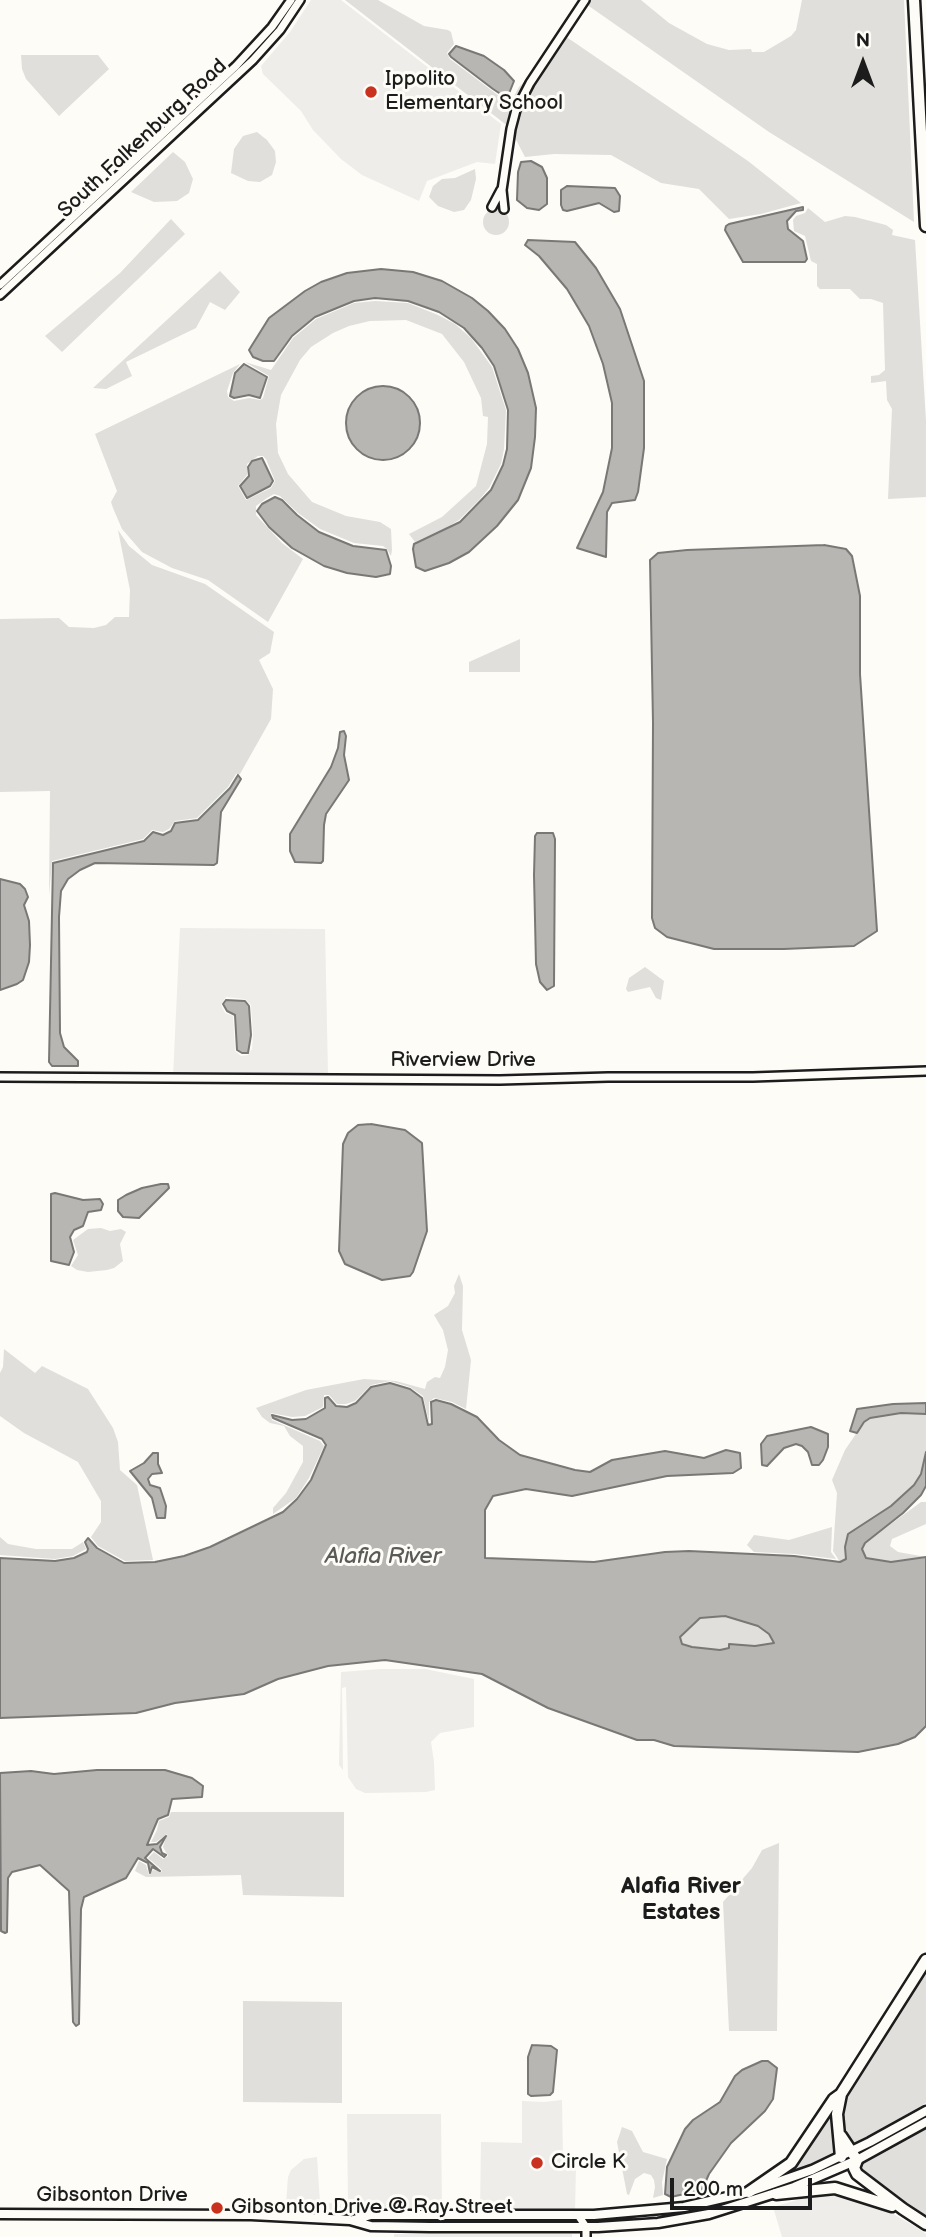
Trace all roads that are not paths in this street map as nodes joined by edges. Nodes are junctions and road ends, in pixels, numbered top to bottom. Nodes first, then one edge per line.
1 (291, 0) edge
2 (300, 0) edge
3 (585, 0) edge
4 (914, 0) edge
5 (502, 190) junction
6 (492, 207) dead end
7 (504, 209) dead end
8 (72, 223) junction
9 (926, 226) edge
10 (0, 285) edge
11 (0, 295) edge
12 (926, 1071) edge
13 (0, 1077) edge
14 (926, 1959) edge
15 (841, 2094) junction
16 (926, 2111) edge
17 (926, 2122) edge
18 (840, 2133) junction
19 (855, 2156) junction
20 (841, 2157) junction
21 (749, 2192) junction
22 (776, 2194) junction
23 (903, 2209) junction
24 (0, 2214) edge
25 (478, 2215) junction
26 (578, 2215) junction
27 (350, 2220) junction
28 (926, 2224) edge
29 (465, 2227) junction
30 (491, 2227) junction
31 (575, 2227) junction
32 (586, 2227) junction
33 (574, 2237) edge
34 (586, 2237) edge

1 - 8 street, South Falkenburg Road
2 - 8 street, South Falkenburg Road
3 - 5 street
4 - 9 highway
5 - 6 street
5 - 7 street
8 - 10 street, South Falkenburg Road
8 - 11 street, South Falkenburg Road
12 - 13 street, Riverview Drive
14 - 15 highway
15 - 18 highway
15 - 21 highway
16 - 19 main road, Gibsonton Drive
17 - 19 main road, Gibsonton Drive
18 - 19 highway
18 - 20 highway
19 - 20 main road, Gibsonton Drive
19 - 22 main road, Gibsonton Drive
19 - 23 highway
20 - 21 main road, Gibsonton Drive
21 - 26 main road, Gibsonton Drive
22 - 23 highway
22 - 32 main road, Gibsonton Drive
23 - 28 highway
24 - 27 main road, Gibsonton Drive
25 - 26 main road, Gibsonton Drive
25 - 27 main road, Gibsonton Drive
25 - 29 main road
25 - 30 main road
26 - 31 street
26 - 32 street
27 - 29 main road, Gibsonton Drive
29 - 30 main road, Gibsonton Drive
30 - 31 main road, Gibsonton Drive
31 - 32 main road, Gibsonton Drive
31 - 33 street
32 - 34 street

